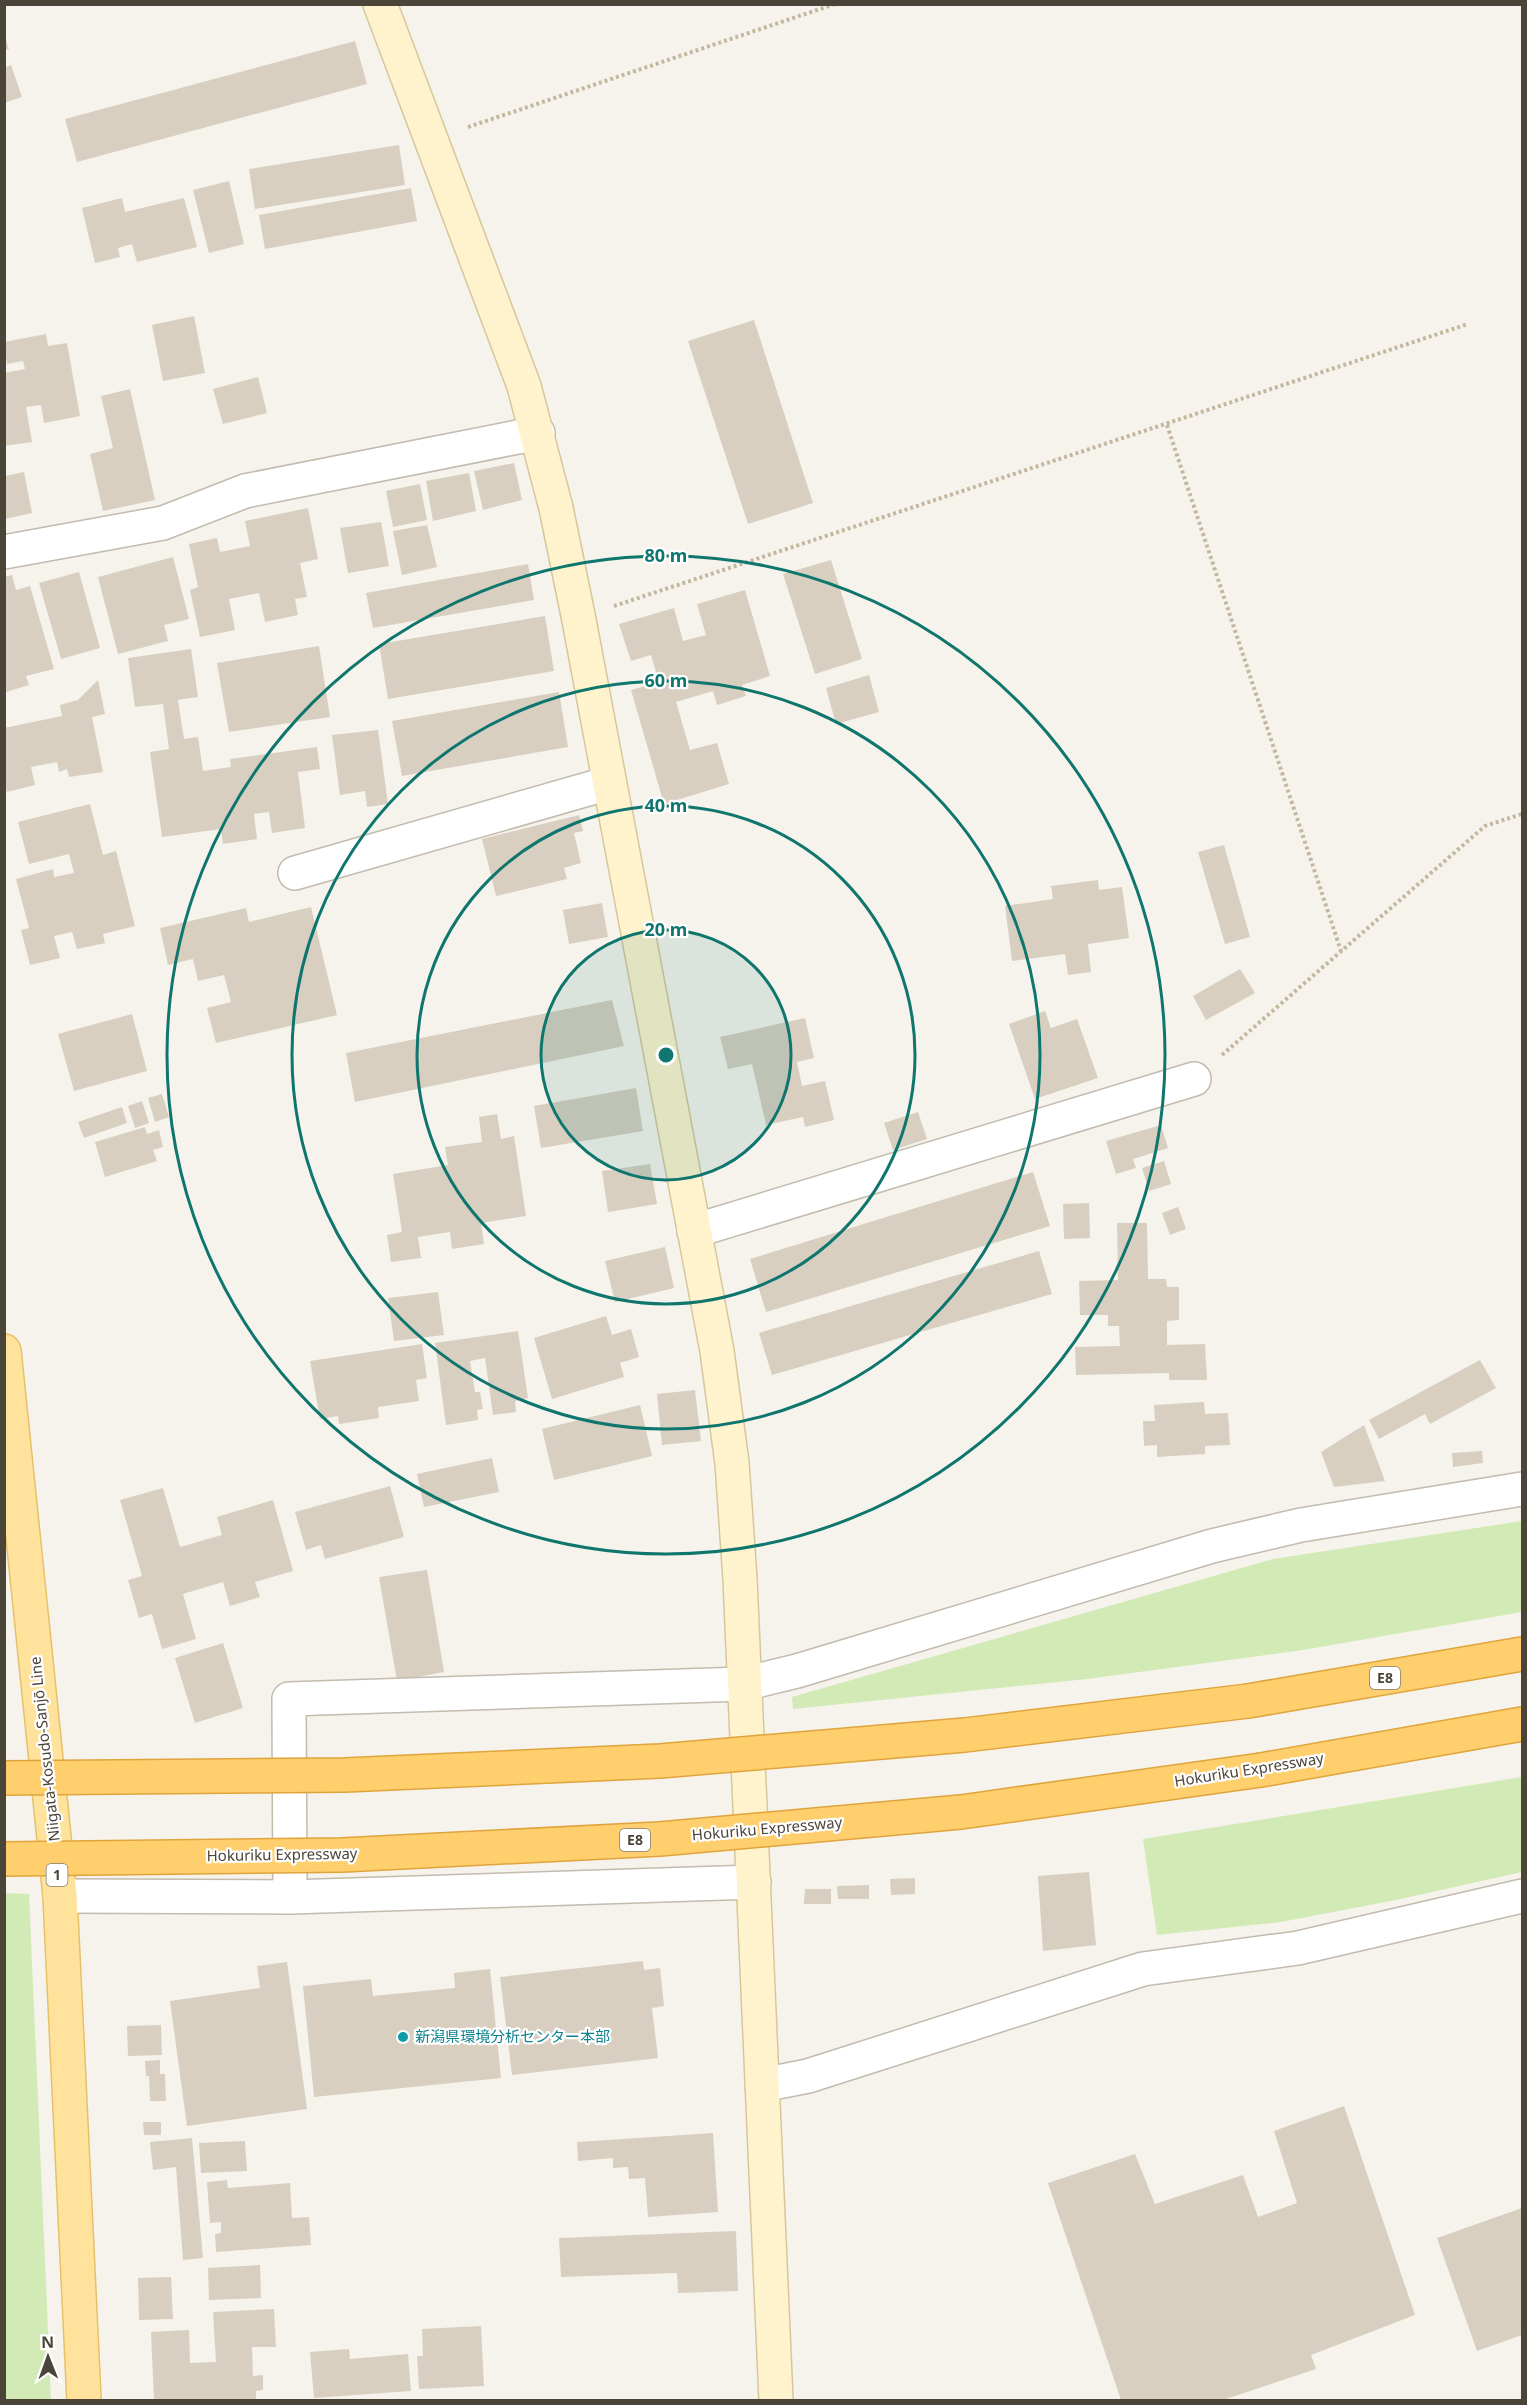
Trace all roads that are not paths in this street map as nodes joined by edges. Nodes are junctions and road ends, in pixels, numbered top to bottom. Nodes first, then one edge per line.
1 (380, 4) edge
2 (538, 433) junction
3 (4, 552) edge
4 (609, 783) junction
5 (295, 873) dead end
6 (1194, 1079) road end
7 (694, 1231) junction
8 (4, 1351) edge
9 (1522, 1489) edge
10 (1522, 1654) edge
11 (744, 1684) junction
12 (1522, 1724) edge
13 (4, 1778) edge
14 (4, 1859) edge
15 (754, 1882) junction
16 (60, 1896) junction
17 (1522, 1896) edge
18 (290, 1897) junction
19 (762, 2085) junction
20 (84, 2400) edge
21 (776, 2400) edge

1 - 2 street
2 - 3 street
2 - 4 street
4 - 5 street
4 - 7 street
6 - 7 street
7 - 11 street
8 - 16 main road, Niigata-Kosudo-Sanjō Line / 1
9 - 11 street
10 - 13 highway, E8, bridge
11 - 15 street
11 - 18 street
12 - 14 highway, Hokuriku Expressway / E8, bridge
15 - 18 street
15 - 19 street
16 - 18 street
16 - 20 main road, Niigata-Kosudo-Sanjō Line / 1
17 - 19 street
19 - 21 street

